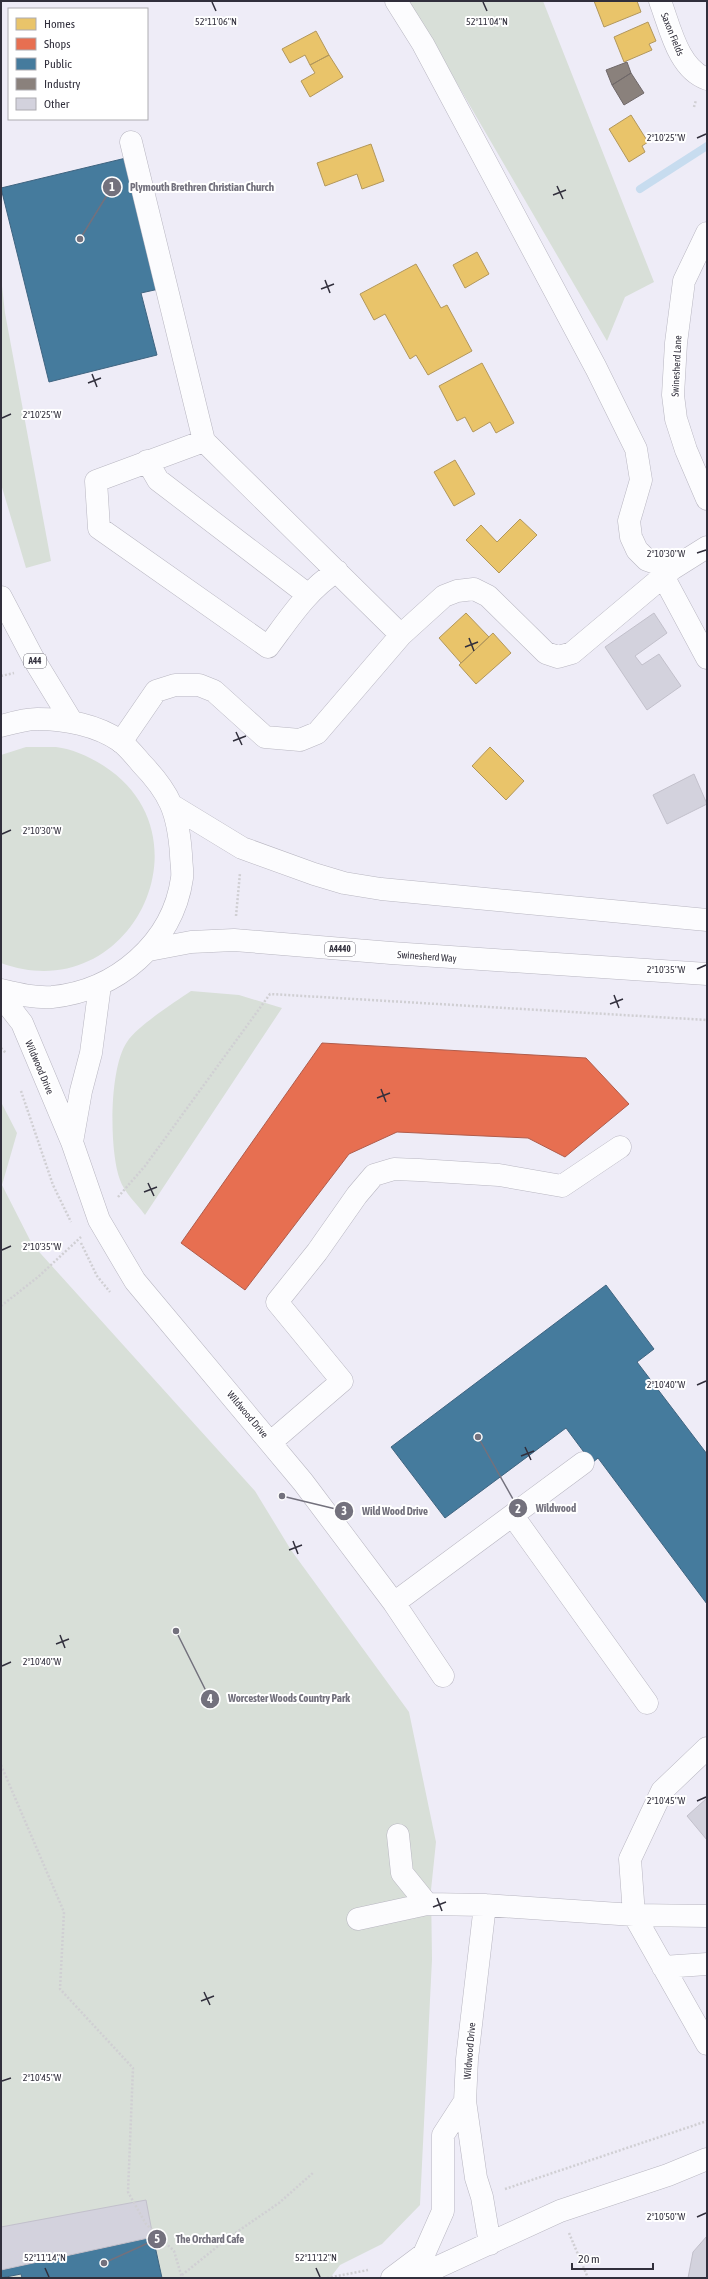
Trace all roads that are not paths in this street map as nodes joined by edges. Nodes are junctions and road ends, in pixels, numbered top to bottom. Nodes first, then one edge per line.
1 (396, 1) edge
2 (660, 1) edge
3 (707, 79) edge
4 (131, 142) dead end
5 (707, 233) edge
6 (204, 442) junction
7 (147, 461) junction
8 (707, 499) edge
9 (707, 547) edge
10 (337, 571) junction
11 (668, 573) junction
12 (307, 594) junction
13 (1, 597) edge
14 (401, 634) junction
15 (707, 658) edge
16 (72, 722) junction
17 (1, 726) edge
18 (121, 742) junction
19 (173, 806) junction
20 (381, 889) junction
21 (707, 906) edge
22 (707, 920) edge
23 (149, 950) junction
24 (707, 974) edge
25 (100, 985) junction
26 (1, 990) edge
27 (1, 996) edge
28 (72, 1142) junction
29 (620, 1147) dead end
30 (271, 1442) junction
31 (583, 1463) dead end
32 (513, 1516) junction
33 (394, 1603) junction
34 (443, 1676) dead end
35 (647, 1703) dead end
36 (707, 1748) edge
37 (398, 1835) dead end
38 (427, 1904) junction
39 (485, 1905) junction
40 (634, 1915) junction
41 (707, 1916) edge
42 (358, 1919) dead end
43 (707, 1964) edge
44 (663, 1967) junction
45 (707, 2044) edge
46 (465, 2101) junction
47 (707, 2159) edge
48 (490, 2244) junction
49 (392, 2278) edge
50 (414, 2278) edge

1 - 11 main road
2 - 3 main road, Saxon Fields
4 - 6 main road
5 - 8 main road, Swinesherd Lane
6 - 7 main road
6 - 10 main road
7 - 12 main road
7 - 12 main road
9 - 11 main road
10 - 12 main road
10 - 14 main road
11 - 14 main road
11 - 15 main road
13 - 16 main road, A44
14 - 18 main road
16 - 17 main road
16 - 18 main road
18 - 19 main road
19 - 20 main road
19 - 23 main road
20 - 21 main road
20 - 22 main road
23 - 24 main road, Swinesherd Way / A4440
23 - 25 main road
25 - 26 main road
25 - 28 main road, Wildwood Drive
27 - 28 main road, Wildwood Drive
28 - 30 main road, Wildwood Drive
29 - 30 main road
30 - 33 main road, Wildwood Drive
31 - 32 main road
32 - 33 main road
32 - 35 main road
33 - 34 main road, Wildwood Drive
36 - 40 main road
37 - 38 main road
38 - 39 main road
38 - 42 main road
39 - 40 main road
39 - 46 main road, Wildwood Drive
40 - 41 main road
40 - 44 main road
43 - 44 main road
44 - 45 main road
46 - 48 main road, Wildwood Drive
46 - 49 main road
47 - 48 main road
48 - 50 main road

